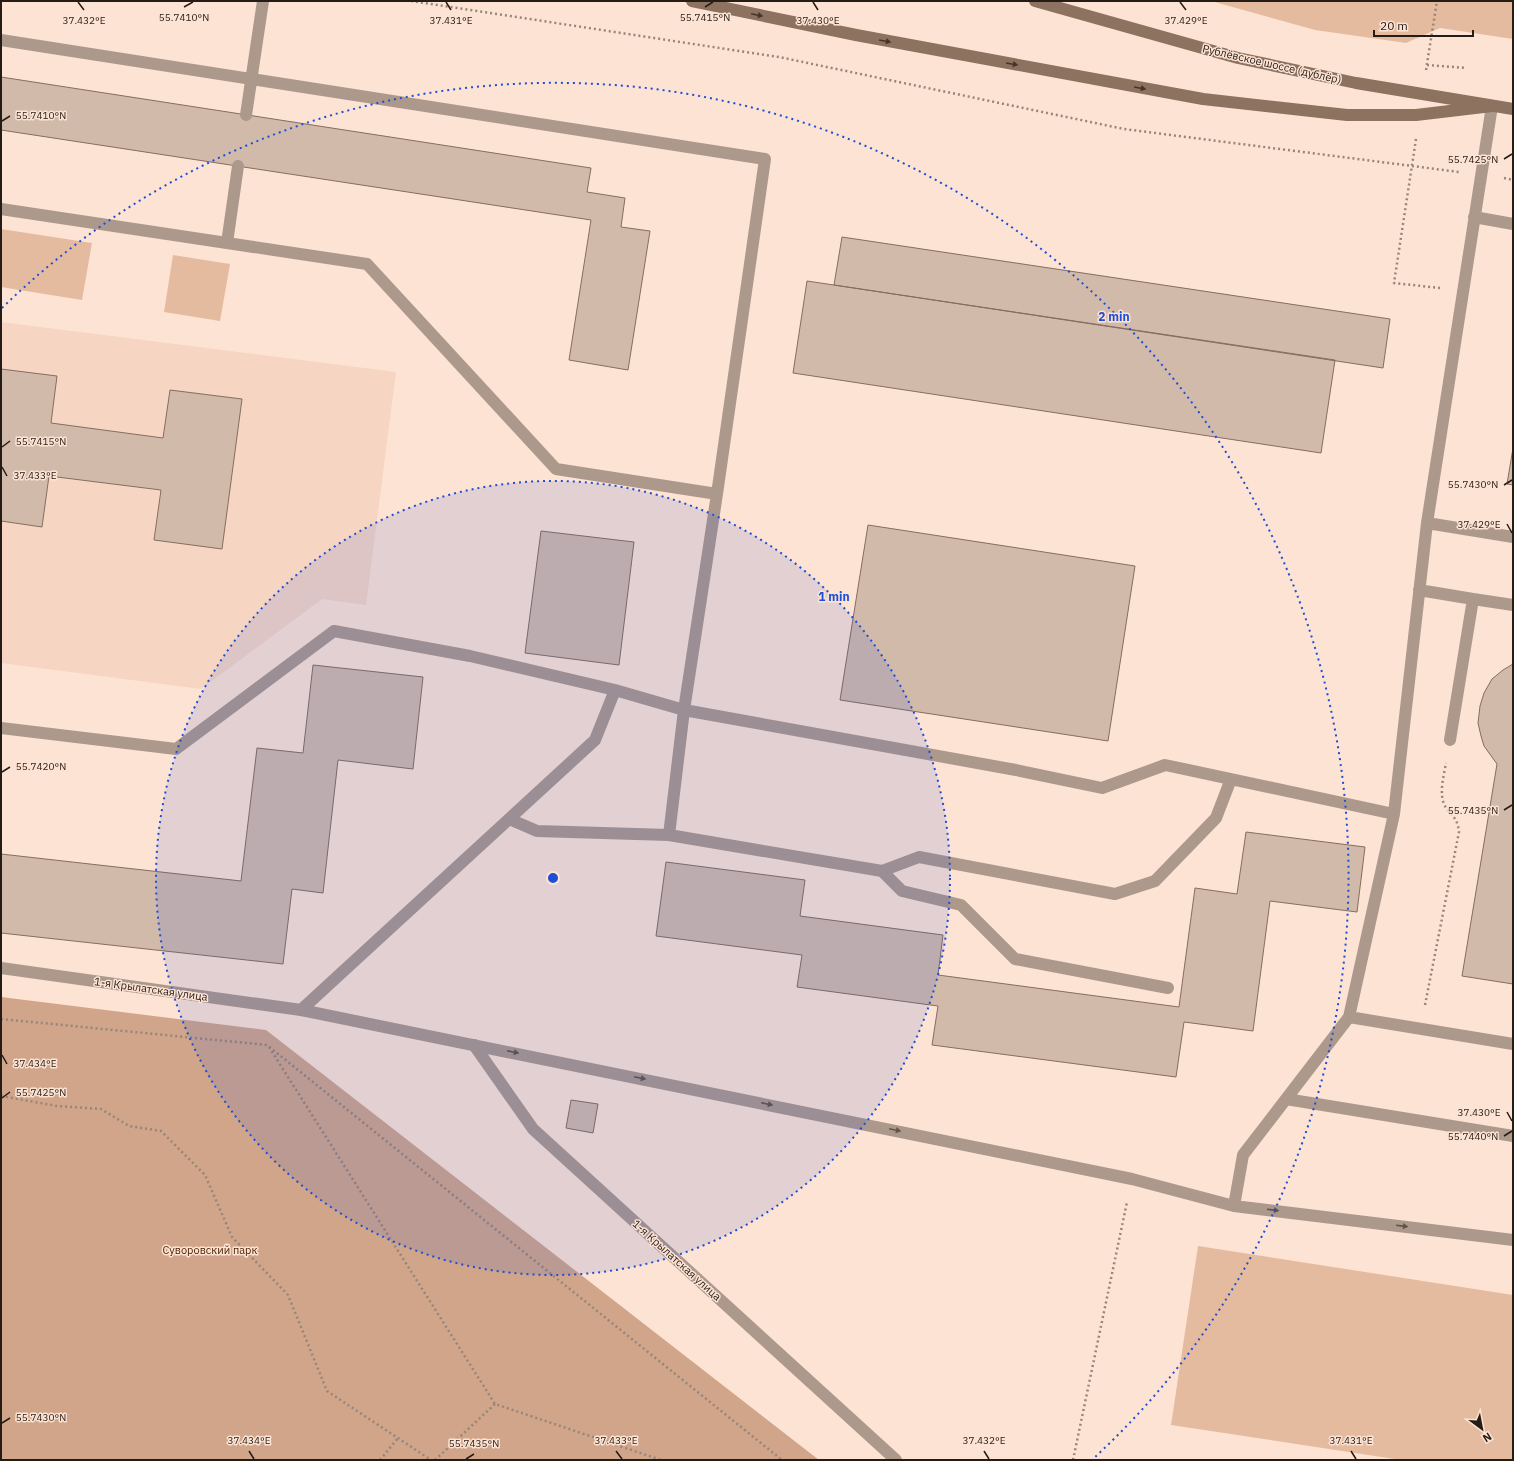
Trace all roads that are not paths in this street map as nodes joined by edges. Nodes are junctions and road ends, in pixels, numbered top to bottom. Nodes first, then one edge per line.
1 (264, 1) edge
2 (692, 1) edge
3 (1035, 1) edge
4 (1, 40) edge
5 (252, 79) junction
6 (1492, 106) junction
7 (1513, 109) edge
8 (246, 115) dead end
9 (238, 166) dead end
10 (1, 209) edge
11 (1474, 217) junction
12 (1513, 224) edge
13 (227, 243) junction
14 (717, 494) junction
15 (1427, 523) junction
16 (1513, 537) edge
17 (1419, 590) junction
18 (1474, 599) junction
19 (1513, 605) edge
20 (615, 690) junction
21 (684, 710) junction
22 (1, 728) edge
23 (1450, 740) road end
24 (1232, 779) junction
25 (1394, 814) junction
26 (509, 819) junction
27 (669, 835) junction
28 (882, 872) junction
29 (1, 968) edge
30 (1168, 988) dead end
31 (301, 1010) junction
32 (1349, 1017) junction
33 (1513, 1044) edge
34 (474, 1045) junction
35 (1286, 1099) junction
36 (1513, 1136) edge
37 (1234, 1206) junction
38 (1513, 1240) edge
39 (896, 1460) edge

1 - 5 street
2 -> 6 main road
3 - 6 main road, Рублёвское шоссе (дублёр)
4 - 5 street
5 - 8 street
5 - 14 street
6 - 7 main road, Рублёвское шоссе (дублёр)
6 - 11 street
9 - 13 street
10 - 13 street
11 - 12 street
11 - 15 street
13 - 14 street
14 - 21 street
15 - 16 street
15 - 17 street
17 - 18 street
17 - 25 street
18 - 19 street
18 - 23 street
20 - 21 street
20 - 22 street
20 - 26 street
21 - 24 street
21 - 27 street
24 - 25 street
24 - 28 street
25 - 32 street
26 - 27 street
26 - 31 street
27 - 28 street
28 - 30 street
29 - 31 street, 1-я Крылатская улица
31 - 34 street, 1-я Крылатская улица
32 - 33 street
32 - 35 street
34 -> 37 street, 1-я Крылатская улица
34 - 39 street, 1-я Крылатская улица
35 - 36 street
35 - 37 street
37 -> 38 street, 1-я Крылатская улица

